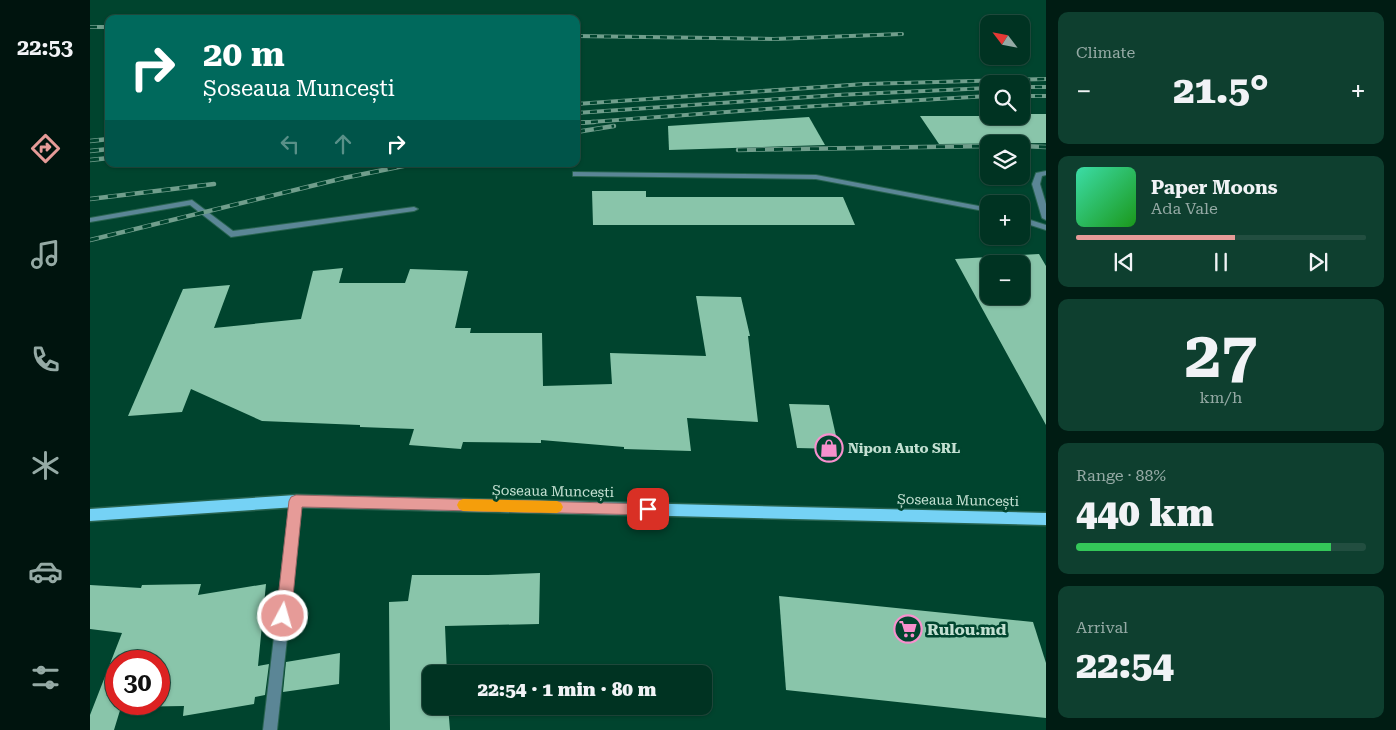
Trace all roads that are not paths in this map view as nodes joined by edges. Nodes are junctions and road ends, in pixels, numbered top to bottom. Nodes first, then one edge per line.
1 (1046, 173) edge
2 (576, 174) dead end
3 (980, 208) edge
4 (414, 209) dead end
5 (1046, 218) edge
6 (90, 220) edge
7 (1030, 222) edge
8 (1046, 228) edge
9 (296, 501) junction
10 (90, 516) edge
11 (1046, 519) edge
12 (270, 730) edge

1 - 5 street
2 - 3 street
4 - 6 street
7 - 8 street
9 - 10 main road, Șoseaua Muncești
9 - 11 main road, Șoseaua Muncești
9 - 12 street

